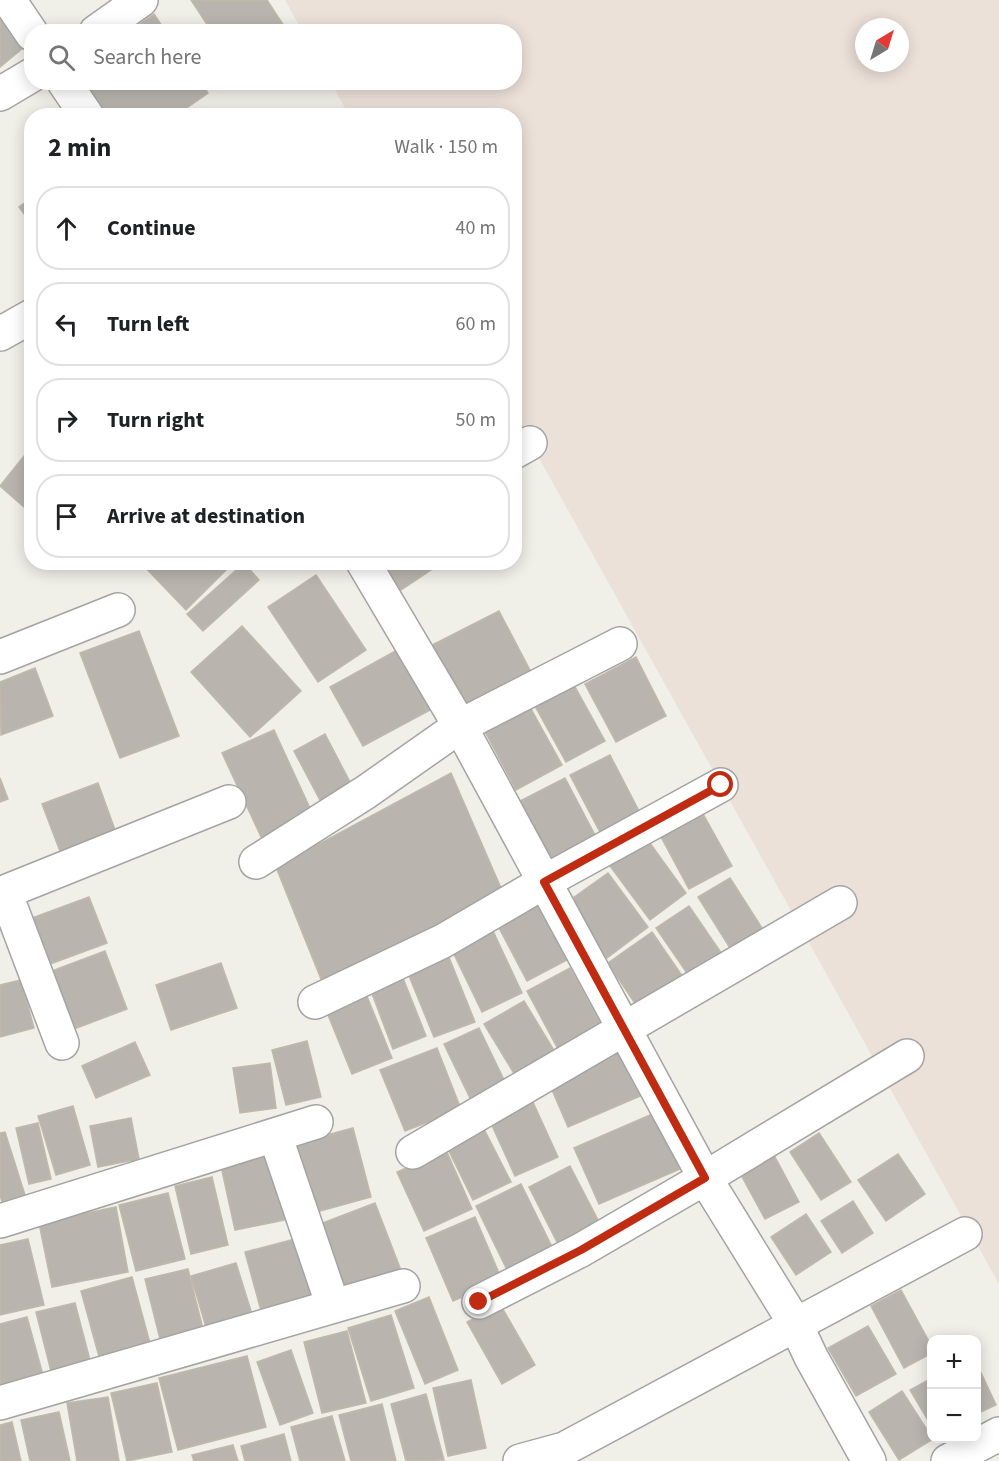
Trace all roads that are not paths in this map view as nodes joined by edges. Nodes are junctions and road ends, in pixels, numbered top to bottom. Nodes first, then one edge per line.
1 (9, 0) edge
2 (141, 0) edge
3 (25, 24) edge
4 (107, 24) edge
5 (24, 80) edge
6 (69, 90) edge
7 (0, 94) edge
8 (82, 108) edge
9 (24, 320) edge
10 (0, 334) edge
11 (368, 570) edge
12 (118, 610) dead end
13 (620, 644) dead end
14 (0, 657) edge
15 (460, 726) junction
16 (721, 785) dead end
17 (229, 802) dead end
18 (256, 862) dead end
19 (544, 882) junction
20 (2, 892) edge
21 (840, 903) dead end
22 (315, 1002) dead end
23 (624, 1031) junction
24 (62, 1043) dead end
25 (907, 1056) dead end
26 (316, 1122) dead end
27 (275, 1135) junction
28 (412, 1152) dead end
29 (705, 1178) junction
30 (0, 1221) edge
31 (965, 1234) dead end
32 (403, 1286) dead end
33 (479, 1302) dead end
34 (333, 1306) junction
35 (796, 1325) junction
36 (0, 1403) edge
37 (999, 1434) edge
38 (520, 1461) edge
39 (869, 1461) edge
40 (948, 1461) edge

1 - 3 street
2 - 4 street
5 - 7 street
6 - 8 street
9 - 10 street
11 - 15 street
12 - 14 street
13 - 15 street
15 - 18 street
15 - 19 street
16 - 19 street
17 - 20 street
19 - 22 street
19 - 23 street
20 - 24 street
21 - 23 street
23 - 28 street
23 - 29 street
25 - 29 street
26 - 27 street
27 - 30 street
27 - 34 street
29 - 33 street
29 - 35 street
31 - 35 street
32 - 34 street
34 - 36 street
35 - 38 street
35 - 39 street
37 - 40 street

